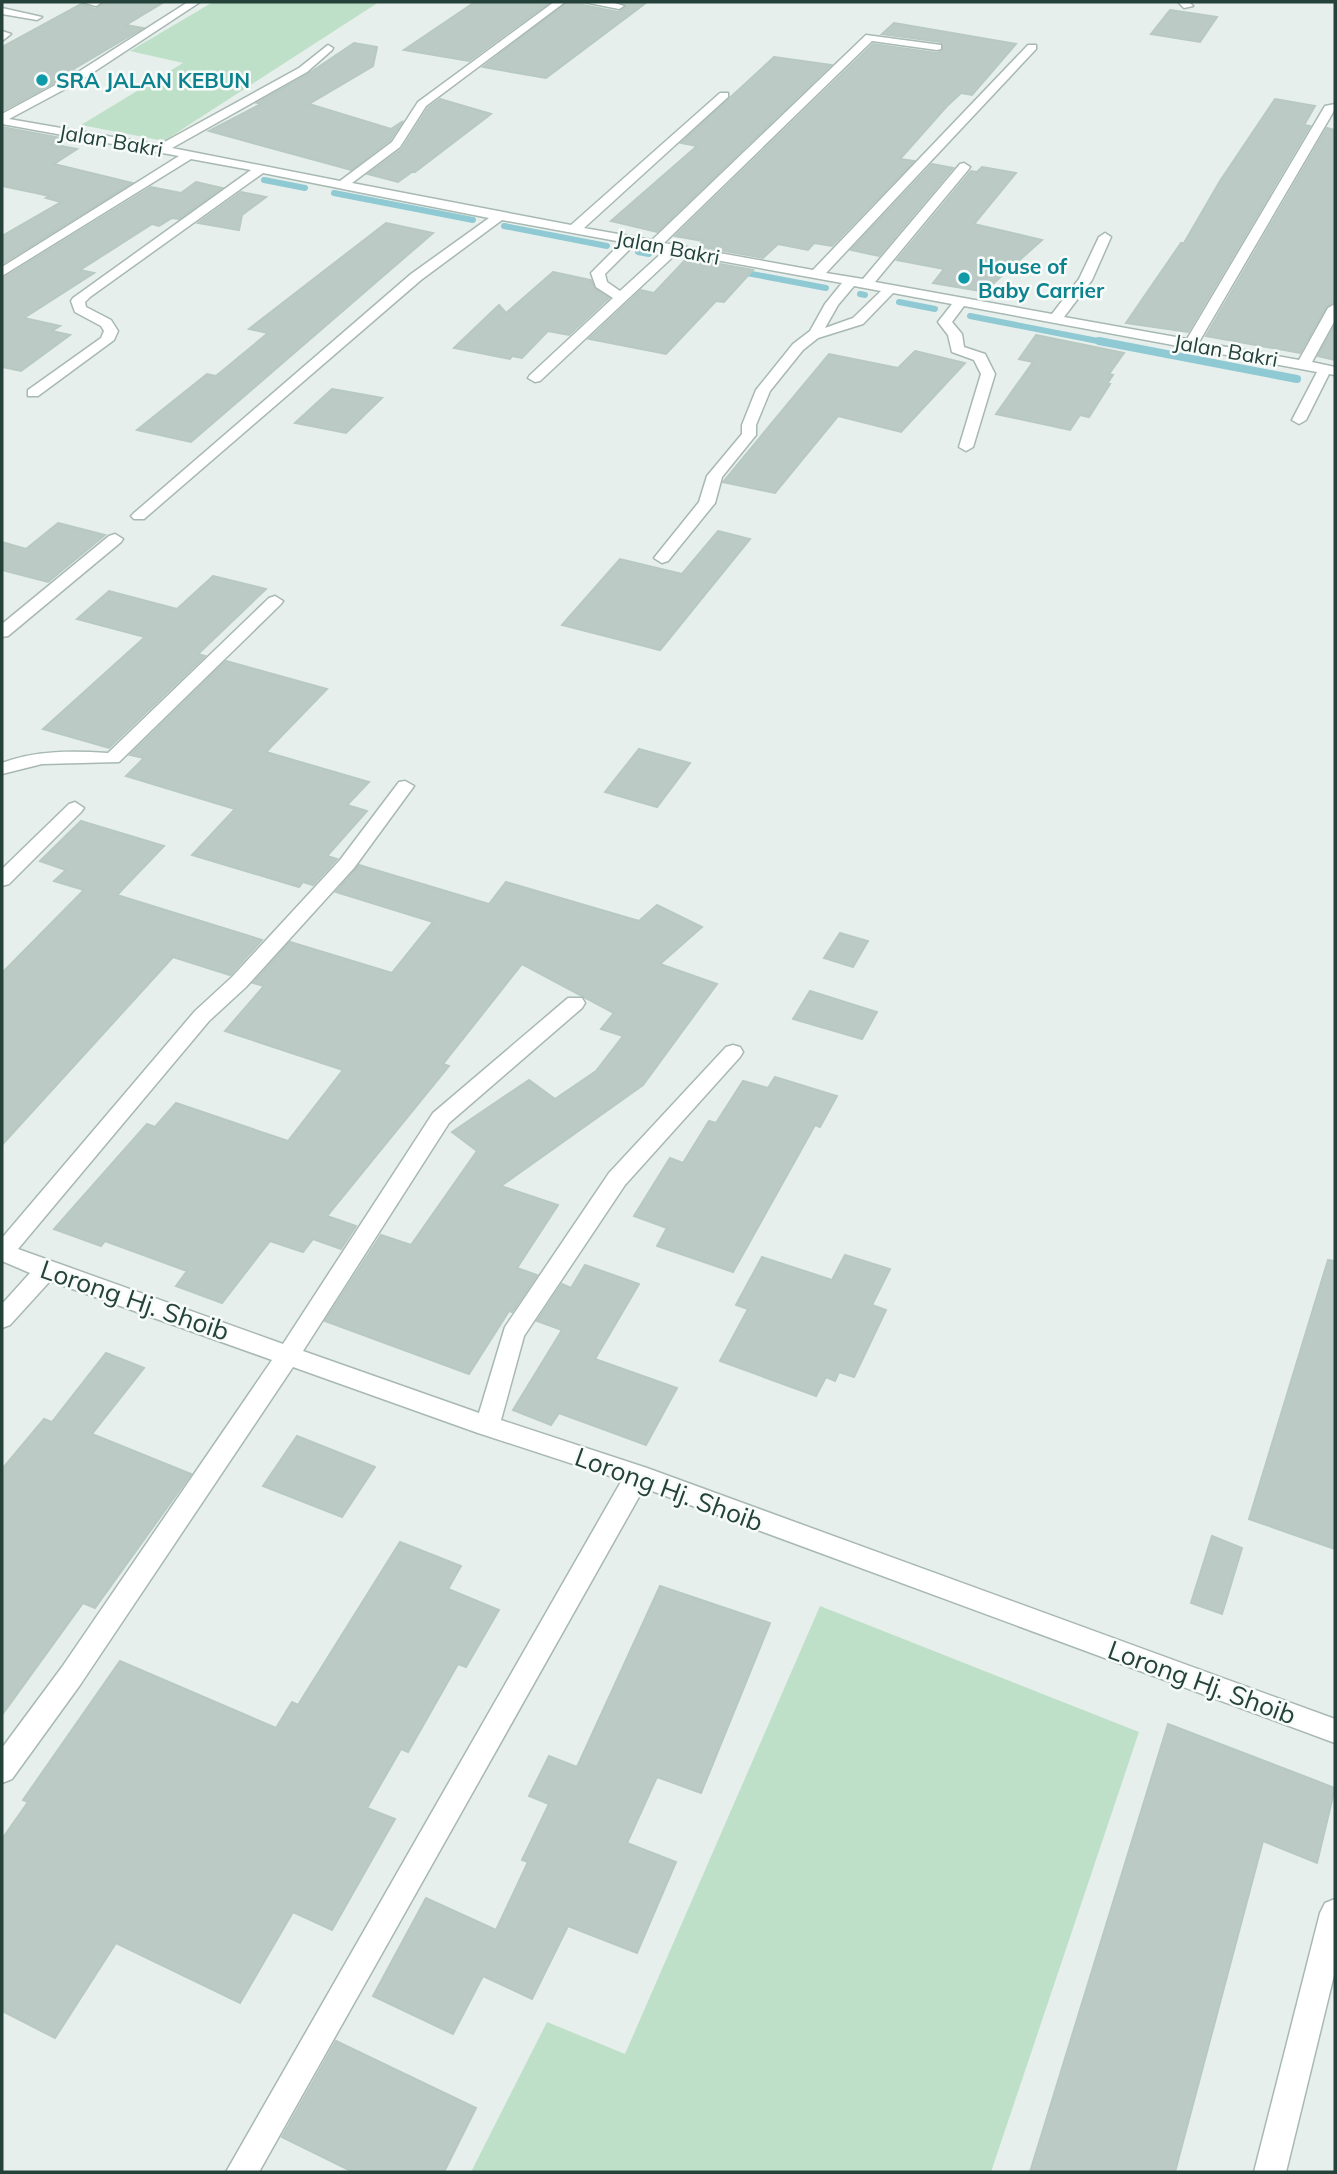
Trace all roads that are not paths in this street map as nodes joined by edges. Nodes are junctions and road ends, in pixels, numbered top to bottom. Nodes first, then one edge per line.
1 (195, 2) edge
2 (560, 2) edge
3 (589, 2) edge
4 (619, 6) dead end
5 (2, 11) edge
6 (37, 17) dead end
7 (937, 47) dead end
8 (1032, 47) dead end
9 (328, 48) dead end
10 (724, 95) dead end
11 (1331, 106) dead end
12 (2, 120) edge
13 (162, 149) junction
14 (190, 154) junction
15 (964, 167) dead end
16 (262, 168) junction
17 (343, 184) junction
18 (500, 216) junction
19 (575, 229) junction
20 (1105, 237) dead end
21 (632, 240) junction
22 (655, 244) junction
23 (675, 248) junction
24 (2, 272) edge
25 (817, 274) junction
26 (858, 282) junction
27 (890, 288) junction
28 (621, 298) junction
29 (961, 301) junction
30 (1335, 308) edge
31 (1055, 318) junction
32 (814, 335) junction
33 (1191, 344) junction
34 (1304, 364) junction
35 (1330, 370) edge
36 (536, 378) dead end
37 (33, 393) dead end
38 (1298, 420) dead end
39 (967, 447) dead end
40 (139, 516) dead end
41 (115, 539) dead end
42 (662, 558) dead end
43 (275, 601) dead end
44 (2, 632) edge
45 (2, 769) edge
46 (405, 786) dead end
47 (75, 808) dead end
48 (2, 880) edge
49 (575, 1003) dead end
50 (733, 1052) dead end
51 (2, 1252) edge
52 (46, 1270) junction
53 (2, 1319) edge
54 (289, 1354) junction
55 (487, 1426) junction
56 (638, 1475) junction
57 (1335, 1731) edge
58 (2, 1770) edge
59 (1335, 1913) edge
60 (243, 2172) edge
61 (1270, 2172) edge

1 - 12 street
2 - 17 street
3 - 4 street
5 - 6 street
7 - 22 street
8 - 25 street
9 - 13 street
10 - 19 street
11 - 33 street
12 - 13 street, Jalan Bakri
13 - 14 street, Jalan Bakri
14 - 16 street, Jalan Bakri
14 - 24 street
15 - 26 street
16 - 17 street, Jalan Bakri
16 - 37 street
17 - 18 street, Jalan Bakri
18 - 19 street, Jalan Bakri
18 - 40 street
19 - 21 street, Jalan Bakri
20 - 31 street
21 - 22 street, Jalan Bakri
21 - 28 street
22 - 23 street, Jalan Bakri
23 - 25 street, Jalan Bakri
23 - 28 street
25 - 26 street, Jalan Bakri
26 - 27 street, Jalan Bakri
26 - 32 street
27 - 29 street, Jalan Bakri
27 - 32 street
28 - 36 street
29 - 31 street, Jalan Bakri
29 - 39 street
30 - 34 street
31 - 33 street, Jalan Bakri
32 - 42 street
33 - 34 street, Jalan Bakri
34 - 35 street, Jalan Bakri
35 - 38 street
41 - 44 street
43 - 45 street
46 - 51 street
47 - 48 street
49 - 54 street
50 - 55 street
51 - 52 street, Lorong Hj. Shoib
52 - 53 street
52 - 54 street, Lorong Hj. Shoib
54 - 55 street, Lorong Hj. Shoib
54 - 58 street
55 - 56 street, Lorong Hj. Shoib
56 - 57 street, Lorong Hj. Shoib
56 - 60 street
59 - 61 street

